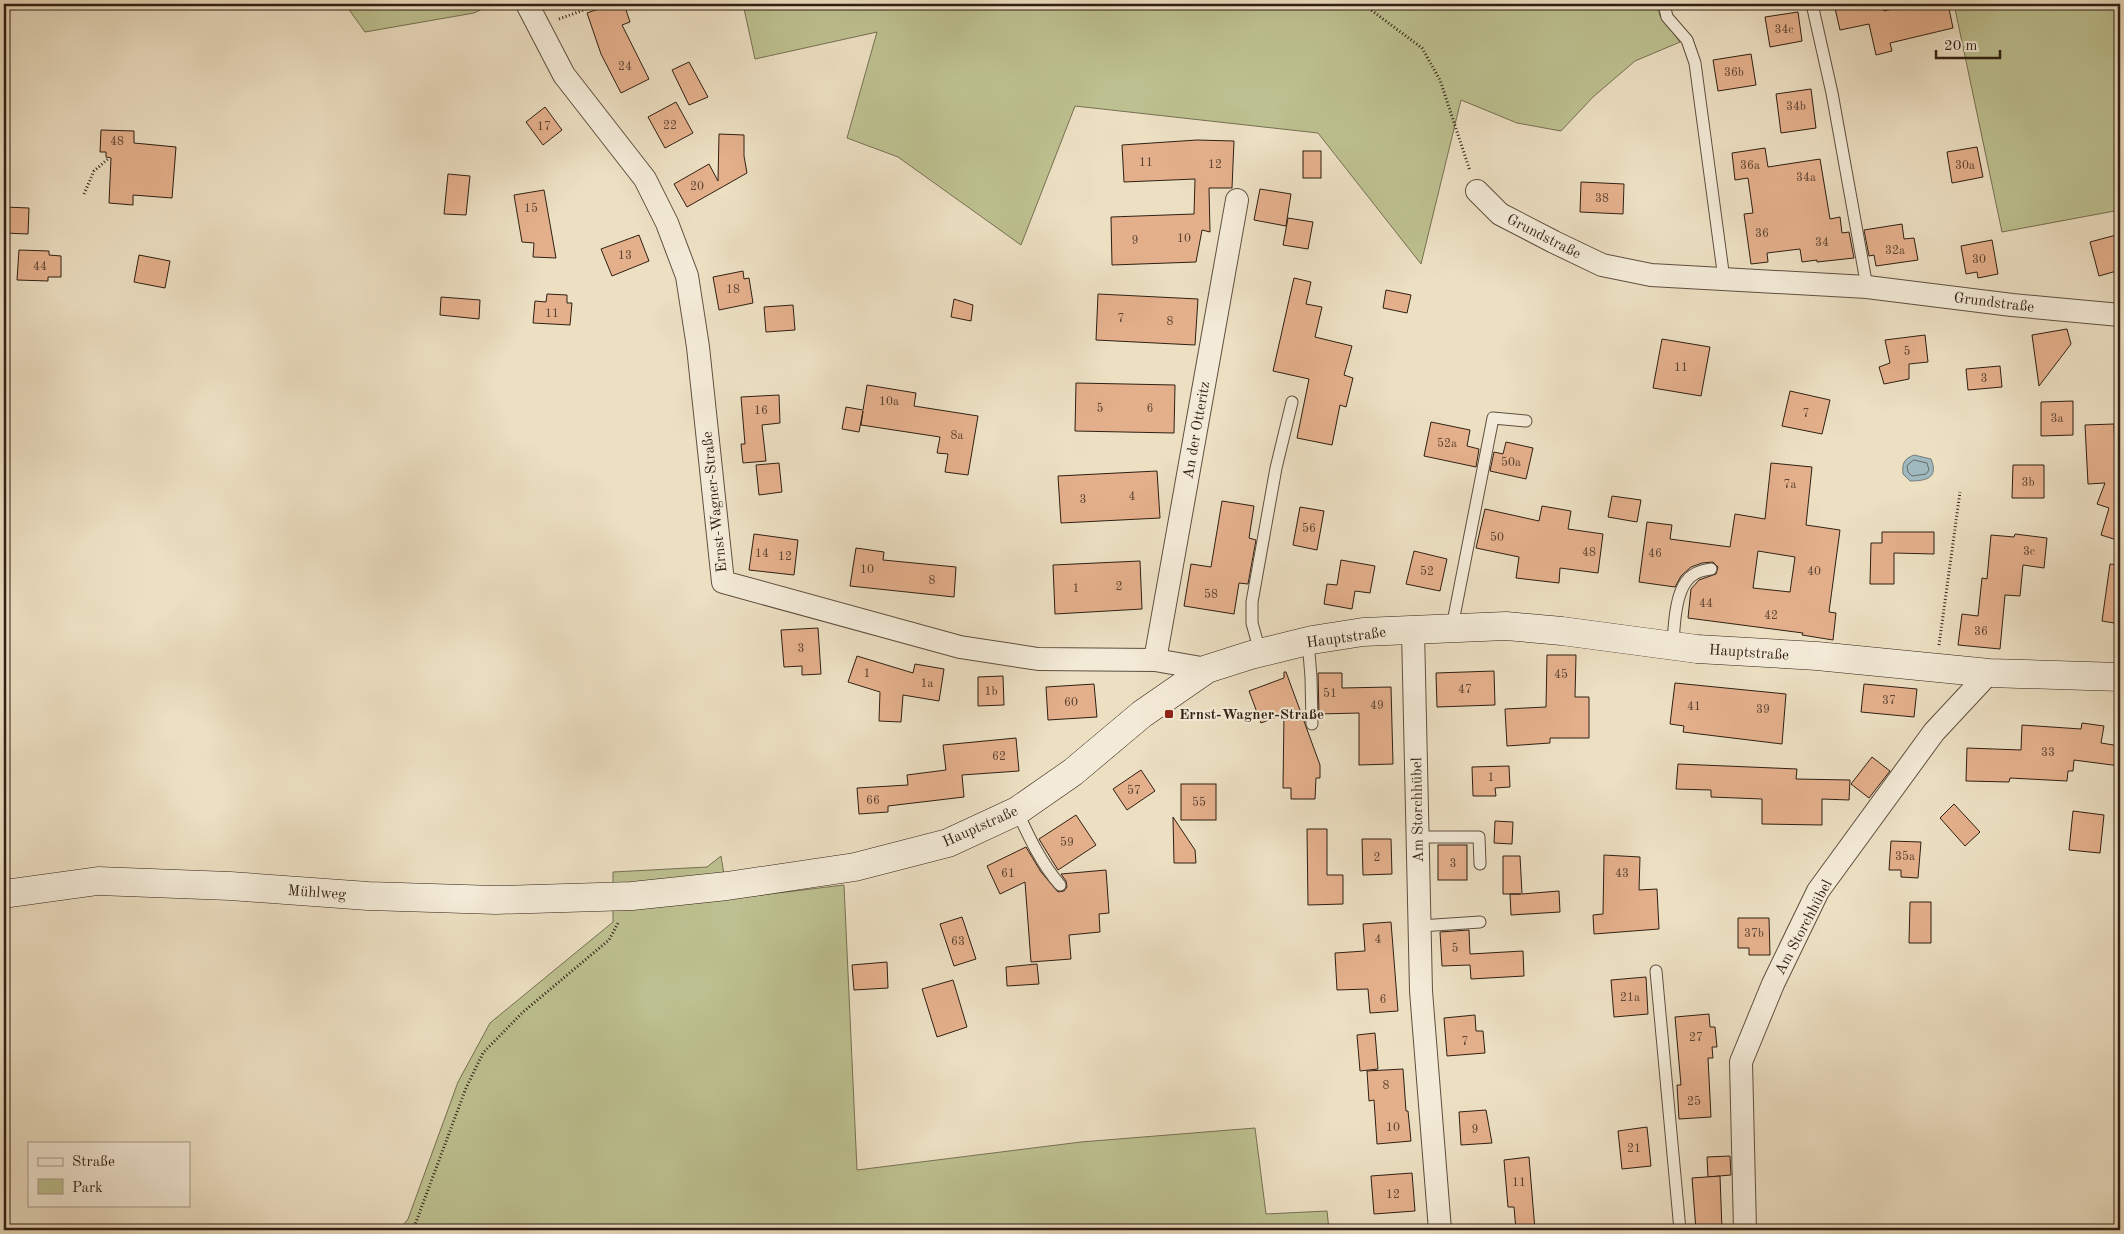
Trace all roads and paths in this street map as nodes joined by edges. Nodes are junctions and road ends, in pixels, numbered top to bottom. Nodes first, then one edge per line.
1 (527, 4) edge
2 (600, 4) edge
3 (1363, 4) edge
4 (1664, 4) edge
5 (1812, 4) edge
6 (539, 27) junction
7 (109, 158) dead end
8 (1477, 190) joint
9 (84, 194) dead end
10 (1237, 200) dead end
11 (1724, 278) junction
12 (1867, 287) junction
13 (2120, 315) edge
14 (1292, 402) dead end
15 (1526, 421) dead end
16 (1960, 492) dead end
17 (1711, 568) dead end
18 (1452, 627) junction
19 (1413, 630) junction
20 (1308, 641) junction
21 (1673, 645) junction
22 (1260, 652) junction
23 (1155, 660) junction
24 (1935, 667) junction
25 (1207, 669) junction
26 (1989, 673) junction
27 (2120, 677) edge
28 (1312, 724) dead end
29 (1017, 811) junction
30 (1418, 837) junction
31 (1480, 864) dead end
32 (1060, 885) dead end
33 (4, 894) edge
34 (632, 896) junction
35 (1480, 922) dead end
36 (1420, 926) junction
37 (1656, 971) dead end
38 (413, 1230) edge
39 (1440, 1230) edge
40 (1680, 1230) edge
41 (1745, 1230) edge

1 - 6 street, Ernst-Wagner-Straße
2 - 6 path
3 - 8 path
4 - 11 lane
5 - 12 lane
6 - 23 street, Ernst-Wagner-Straße
7 - 9 path
8 - 11 street, Grundstraße
10 - 23 street, An der Otteritz
11 - 12 street, Grundstraße
12 - 13 street, Grundstraße
14 - 22 lane
15 - 18 lane
16 - 24 path
17 - 21 lane
18 - 19 street, Hauptstraße
18 - 21 street, Hauptstraße
19 - 20 street, Hauptstraße
19 - 30 street, Am Storchhübel
20 - 22 street, Hauptstraße
20 - 28 lane
21 - 24 street, Hauptstraße
22 - 25 street, Hauptstraße
23 - 25 street, Ernst-Wagner-Straße
24 - 26 street, Hauptstraße
25 - 29 street, Hauptstraße
26 - 27 street, Hauptstraße
26 - 41 street, Am Storchhübel
29 - 32 lane
29 - 34 street, Hauptstraße
30 - 31 lane
30 - 36 street, Am Storchhübel
33 - 34 street, Mühlweg
34 - 38 path
35 - 36 lane
36 - 39 street, Am Storchhübel
37 - 40 lane

